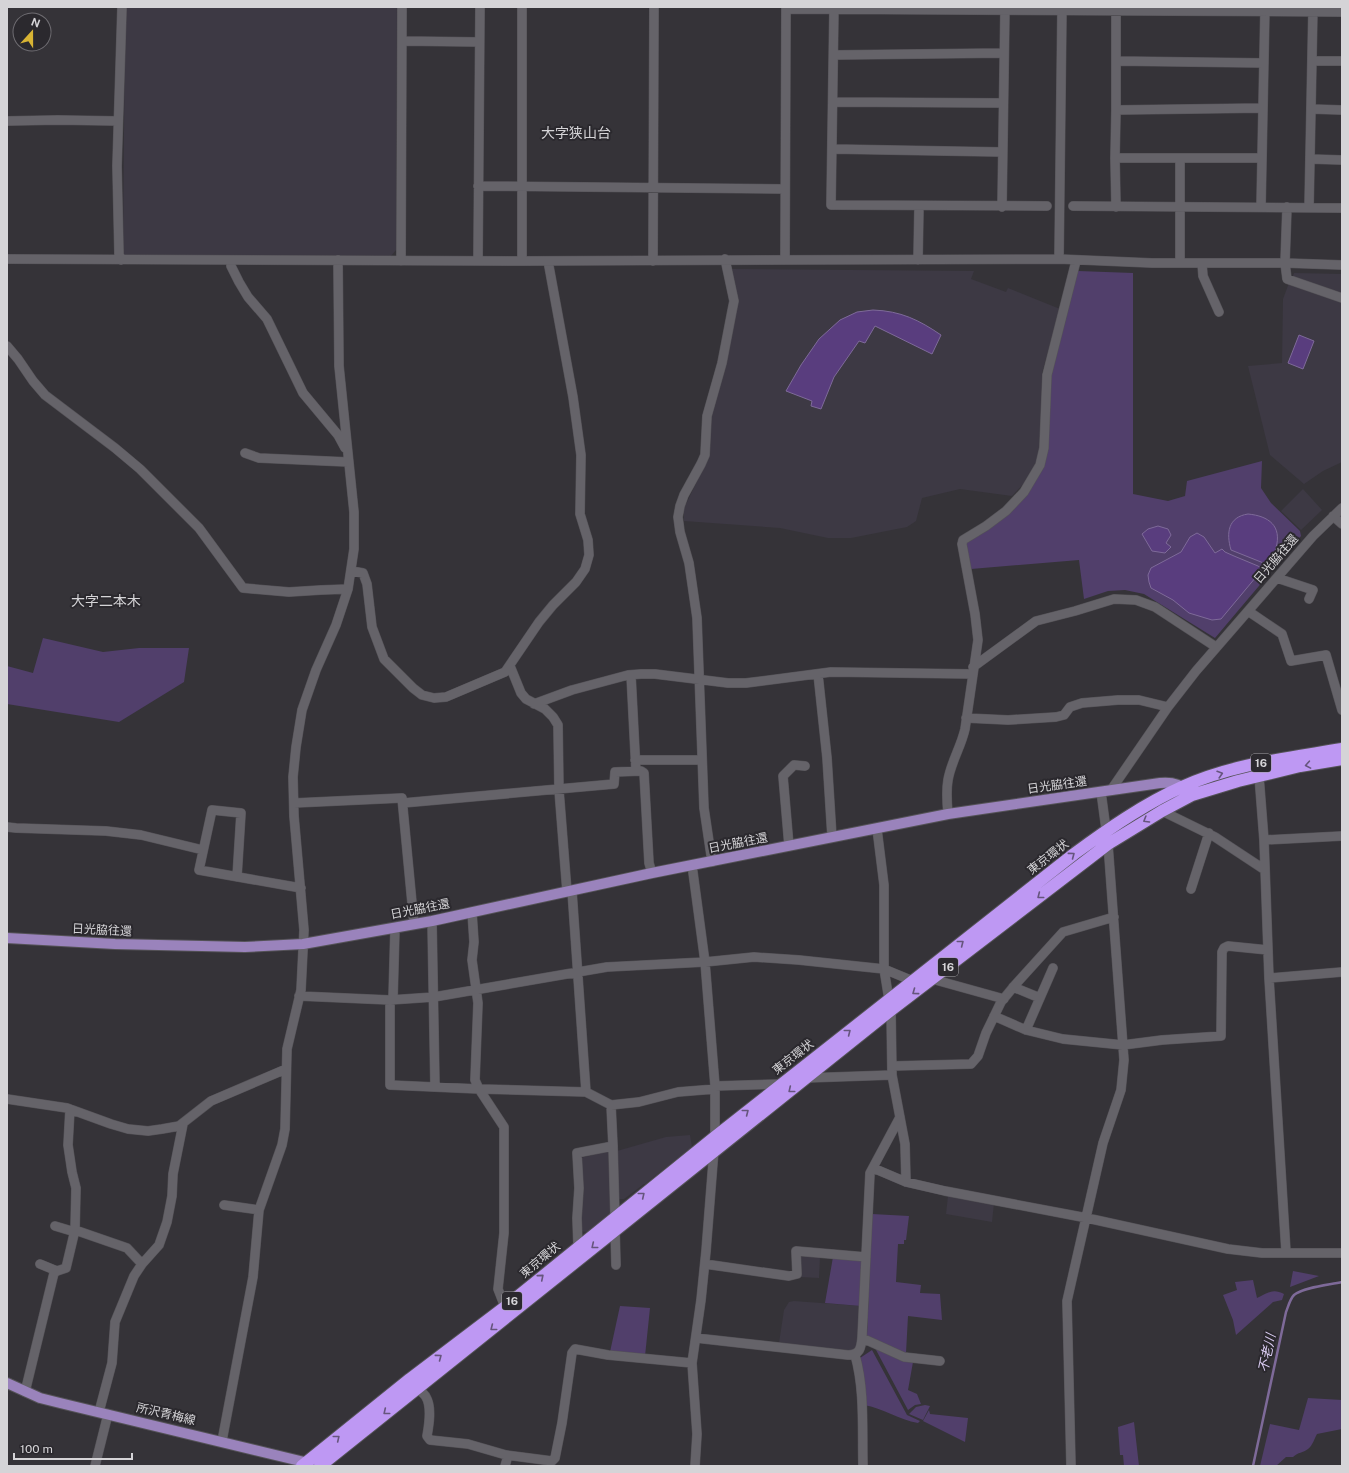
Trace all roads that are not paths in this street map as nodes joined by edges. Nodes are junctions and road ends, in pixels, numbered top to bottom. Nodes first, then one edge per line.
1 (122, 7) edge
2 (402, 7) edge
3 (480, 7) edge
4 (522, 7) edge
5 (654, 7) edge
6 (786, 8) edge
7 (834, 8) edge
8 (1005, 9) edge
9 (1062, 9) edge
10 (1116, 9) edge
11 (1265, 9) edge
12 (1313, 9) edge
13 (1342, 12) edge
14 (402, 41) junction
15 (479, 42) junction
16 (1004, 53) junction
17 (834, 55) junction
18 (1116, 61) junction
19 (1312, 61) junction
20 (1342, 62) edge
21 (1264, 63) junction
22 (833, 102) junction
23 (1003, 103) junction
24 (1263, 108) junction
25 (1311, 109) junction
26 (1116, 110) junction
27 (1342, 110) edge
28 (7, 120) edge
29 (118, 122) junction
30 (832, 149) junction
31 (1002, 152) junction
32 (1115, 158) junction
33 (1180, 158) junction
34 (1262, 158) junction
35 (1310, 160) junction
36 (1342, 160) edge
37 (478, 186) junction
38 (521, 187) junction
39 (654, 188) junction
40 (785, 189) junction
41 (919, 206) junction
42 (1047, 206) dead end
43 (1074, 206) dead end
44 (1116, 206) junction
45 (1002, 207) junction
46 (1179, 207) junction
47 (1261, 207) junction
48 (1287, 207) junction
49 (1309, 208) junction
50 (1342, 208) edge
51 (7, 259) edge
52 (725, 259) junction
53 (785, 259) junction
54 (1060, 259) junction
55 (121, 260) junction
56 (231, 260) junction
57 (338, 260) junction
58 (401, 260) junction
59 (653, 260) junction
60 (918, 260) junction
61 (478, 261) junction
62 (522, 261) junction
63 (548, 261) junction
64 (1076, 261) junction
65 (1180, 263) junction
66 (1202, 263) junction
67 (1285, 263) junction
68 (1342, 265) edge
69 (1342, 298) edge
70 (1219, 312) dead end
71 (7, 346) edge
72 (347, 450) junction
73 (245, 453) dead end
74 (348, 462) junction
75 (1342, 508) edge
76 (1333, 516) junction
77 (1342, 524) edge
78 (352, 571) junction
79 (1277, 578) junction
80 (348, 589) junction
81 (1309, 600) dead end
82 (1248, 611) junction
83 (1216, 647) junction
84 (510, 666) junction
85 (973, 671) junction
86 (818, 674) junction
87 (631, 675) junction
88 (699, 679) junction
89 (534, 704) junction
90 (1168, 707) junction
91 (1342, 710) edge
92 (966, 718) junction
93 (1342, 749) edge
94 (1342, 759) edge
95 (635, 760) junction
96 (701, 760) junction
97 (805, 766) dead end
98 (636, 771) junction
99 (1259, 776) junction
100 (1183, 787) junction
101 (559, 790) junction
102 (1111, 790) junction
103 (1100, 792) junction
104 (1192, 795) junction
105 (294, 803) junction
106 (403, 803) junction
107 (1162, 811) junction
108 (948, 814) junction
109 (7, 827) edge
110 (877, 828) junction
111 (1106, 830) junction
112 (1209, 833) junction
113 (1342, 836) edge
114 (832, 837) junction
115 (1264, 840) junction
116 (1108, 844) junction
117 (789, 846) junction
118 (203, 850) junction
119 (712, 862) junction
120 (692, 865) junction
121 (1265, 870) junction
122 (652, 873) junction
123 (237, 877) junction
124 (301, 888) junction
125 (1191, 889) dead end
126 (569, 891) junction
127 (472, 912) junction
128 (1114, 917) junction
129 (432, 921) junction
130 (414, 924) junction
131 (395, 928) junction
132 (7, 938) edge
133 (303, 944) junction
134 (1268, 950) junction
135 (705, 962) junction
136 (1053, 968) dead end
137 (884, 969) junction
138 (577, 971) junction
139 (1342, 972) edge
140 (1269, 978) junction
141 (932, 979) junction
142 (913, 981) junction
143 (1013, 987) junction
144 (477, 989) junction
145 (299, 996) junction
146 (434, 997) junction
147 (1040, 998) junction
148 (392, 999) junction
149 (1004, 999) junction
150 (890, 1005) junction
151 (994, 1016) junction
152 (1026, 1030) junction
153 (1123, 1045) junction
154 (286, 1068) junction
155 (892, 1071) junction
156 (805, 1078) junction
157 (782, 1084) junction
158 (435, 1087) junction
159 (715, 1088) junction
160 (479, 1089) junction
161 (586, 1092) junction
162 (7, 1099) edge
163 (611, 1106) junction
164 (70, 1109) junction
165 (900, 1118) junction
166 (183, 1124) junction
167 (715, 1137) junction
168 (613, 1146) junction
169 (713, 1153) junction
170 (873, 1168) junction
171 (906, 1182) junction
172 (224, 1205) dead end
173 (260, 1210) junction
174 (615, 1217) junction
175 (1087, 1218) junction
176 (55, 1226) dead end
177 (616, 1229) junction
178 (75, 1231) junction
179 (578, 1246) junction
180 (1286, 1252) junction
181 (1342, 1253) edge
182 (866, 1257) junction
183 (40, 1264) dead end
184 (142, 1264) junction
185 (705, 1264) junction
186 (616, 1265) dead end
187 (57, 1271) junction
188 (505, 1307) junction
189 (696, 1338) junction
190 (862, 1338) junction
191 (855, 1355) junction
192 (940, 1361) dead end
193 (692, 1363) junction
194 (7, 1384) edge
195 (416, 1388) junction
196 (25, 1392) junction
197 (104, 1413) junction
198 (222, 1441) junction
199 (506, 1455) junction
200 (304, 1464) edge
201 (96, 1466) edge
202 (320, 1466) edge
203 (505, 1466) edge
204 (695, 1466) edge
205 (863, 1466) edge
206 (1071, 1466) edge

1 - 29 street
2 - 14 street
3 - 15 street
4 - 38 street
5 - 39 street
6 - 7 street
6 - 40 street
7 - 8 street
7 - 17 street
8 - 9 street
8 - 16 street
9 - 10 street
9 - 54 street
10 - 11 street
10 - 18 street
11 - 12 street
11 - 21 street
12 - 13 street
12 - 19 street
14 - 15 street
14 - 58 street
15 - 37 street
16 - 17 street
16 - 23 street
17 - 22 street
18 - 21 street
18 - 26 street
19 - 20 street
19 - 25 street
21 - 24 street
22 - 23 street
22 - 30 street
23 - 31 street
24 - 26 street
24 - 34 street
25 - 27 street
25 - 35 street
26 - 32 street
28 - 29 street
29 - 55 street
30 - 31 street
30 - 41 street
31 - 45 street
32 - 33 street
32 - 44 street
33 - 34 street
33 - 46 street
34 - 47 street
35 - 36 street
35 - 49 street
37 - 38 street
37 - 61 street
38 - 39 street
38 - 62 street
39 - 40 street
39 - 59 street
40 - 53 street
41 - 45 street
41 - 60 street
42 - 45 street
43 - 44 street
44 - 46 street
46 - 47 street
46 - 65 street
47 - 48 street
48 - 49 street
48 - 67 street
49 - 50 street
51 - 55 street
52 - 53 street
52 - 59 street
52 - 88 street
53 - 60 street
54 - 60 street
54 - 64 street
55 - 56 street
56 - 57 street
56 - 72 street
57 - 58 street
57 - 72 street
58 - 61 street
59 - 63 street
61 - 62 street
62 - 63 street
63 - 84 street
64 - 65 street
64 - 85 street
65 - 66 street
66 - 67 street
66 - 70 street
67 - 68 street
67 - 69 street
71 - 80 street
72 - 74 street
73 - 74 street
74 - 78 street
75 - 76 street, 日光脇往還
76 - 77 street
76 - 79 street, 日光脇往還
78 - 80 street
78 - 84 street
79 - 81 street
79 - 82 street, 日光脇往還
80 - 105 street
82 - 83 street, 日光脇往還
82 - 91 street
83 - 85 street
83 - 90 street, 日光脇往還
84 - 89 street
85 - 86 street
85 - 92 street
86 - 88 street
86 - 114 street
87 - 88 street
87 - 89 street
87 - 95 street
88 - 96 street
89 - 101 street
90 - 92 street
90 - 102 street, 日光脇往還
92 - 108 street
100 -> 93 highway, 東京環状 / 16
94 -> 99 highway, 東京環状 / 16
95 - 96 street
95 - 98 street
96 - 119 street
97 - 117 street
98 - 101 street
98 - 122 street
99 - 104 highway, 東京環状 / 16
99 - 115 street
100 - 102 main road
100 - 104 main road
100 - 111 highway, 東京環状 / 16
101 - 106 street
101 - 126 street
102 - 103 main road, 日光脇往還
103 - 108 main road, 日光脇往還
103 - 111 street
104 - 107 highway, 東京環状 / 16
105 - 106 street
105 - 124 street
106 - 130 street
107 - 112 street
107 -> 116 highway, 東京環状 / 16
108 - 110 main road, 日光脇往還
109 - 118 street
110 - 114 main road, 日光脇往還
110 - 137 street
111 - 116 street
142 -> 111 highway, 東京環状 / 16
112 - 121 street
112 - 125 street
113 - 115 street
114 - 117 main road, 日光脇往還
115 - 121 street
116 - 128 street
116 -> 141 highway, 東京環状 / 16
117 - 119 main road, 日光脇往還
118 - 123 street
118 - 123 street
119 - 120 main road, 日光脇往還
120 - 122 main road, 日光脇往還
120 - 135 street
121 - 134 street
122 - 126 main road, 日光脇往還
123 - 124 street
124 - 133 street
126 - 127 main road, 日光脇往還
126 - 138 street
127 - 129 main road, 日光脇往還
127 - 144 street
128 - 143 street
128 - 153 street
129 - 130 main road, 日光脇往還
129 - 146 street
130 - 131 main road, 日光脇往還
131 - 133 main road, 日光脇往還
131 - 148 street
132 - 133 main road, 日光脇往還
133 - 145 street
134 - 140 street
134 - 153 street
135 - 137 street
135 - 138 street
135 - 159 street
136 - 147 street
137 - 142 street
137 - 150 street
138 - 144 street
138 - 161 street
139 - 140 street
140 - 180 street
141 - 149 street
141 -> 150 highway, 東京環状 / 16
142 - 150 highway, 東京環状 / 16
143 - 147 street
143 - 149 street
144 - 146 street
144 - 160 street
145 - 148 street
145 - 154 street
146 - 148 street
146 - 158 street
147 - 152 street
148 - 158 street
149 - 151 street
150 - 155 street
150 - 156 highway, 東京環状 / 16
157 -> 150 highway, 東京環状 / 16
151 - 152 street
151 - 155 street
152 - 153 street
153 - 175 street
154 - 166 street
154 - 173 street
155 - 156 street
155 - 165 street
156 -> 169 highway, 東京環状 / 16
157 - 159 street
167 -> 157 highway, 東京環状 / 16
158 - 160 street
159 - 163 street
159 - 167 street
160 - 161 street
160 - 188 street
161 - 163 street
162 - 164 street
163 - 168 street
164 - 166 street
164 - 178 street
165 - 170 street
165 - 171 street
166 - 184 street
167 - 169 street
174 -> 167 highway, 東京環状 / 16
168 - 174 street
168 - 179 street
169 - 177 highway, 東京環状 / 16
169 - 185 street
170 - 171 street
170 - 182 street
171 - 175 street
172 - 173 street
173 - 198 street
174 - 179 highway, 東京環状 / 16
175 - 180 street
175 - 206 street
176 - 178 street
177 - 186 street
177 -> 195 highway, 東京環状 / 16
178 - 184 street
178 - 187 street
188 -> 179 highway, 東京環状 / 16
180 - 181 street
182 - 185 street
182 - 190 street
183 - 187 street
184 - 197 street
185 - 189 street
187 - 196 street
200 -> 188 highway, 東京環状 / 16
189 - 191 street
189 - 193 street
190 - 191 street
190 - 192 street
191 - 205 street
193 - 199 street
193 - 204 street
194 - 196 main road, 所沢青梅線
195 - 199 street
195 -> 202 highway, 東京環状 / 16
196 - 197 main road, 所沢青梅線
197 - 198 main road, 所沢青梅線
197 - 201 street
198 - 200 main road, 所沢青梅線
199 - 203 street
200 - 202 main road, 所沢青梅線

